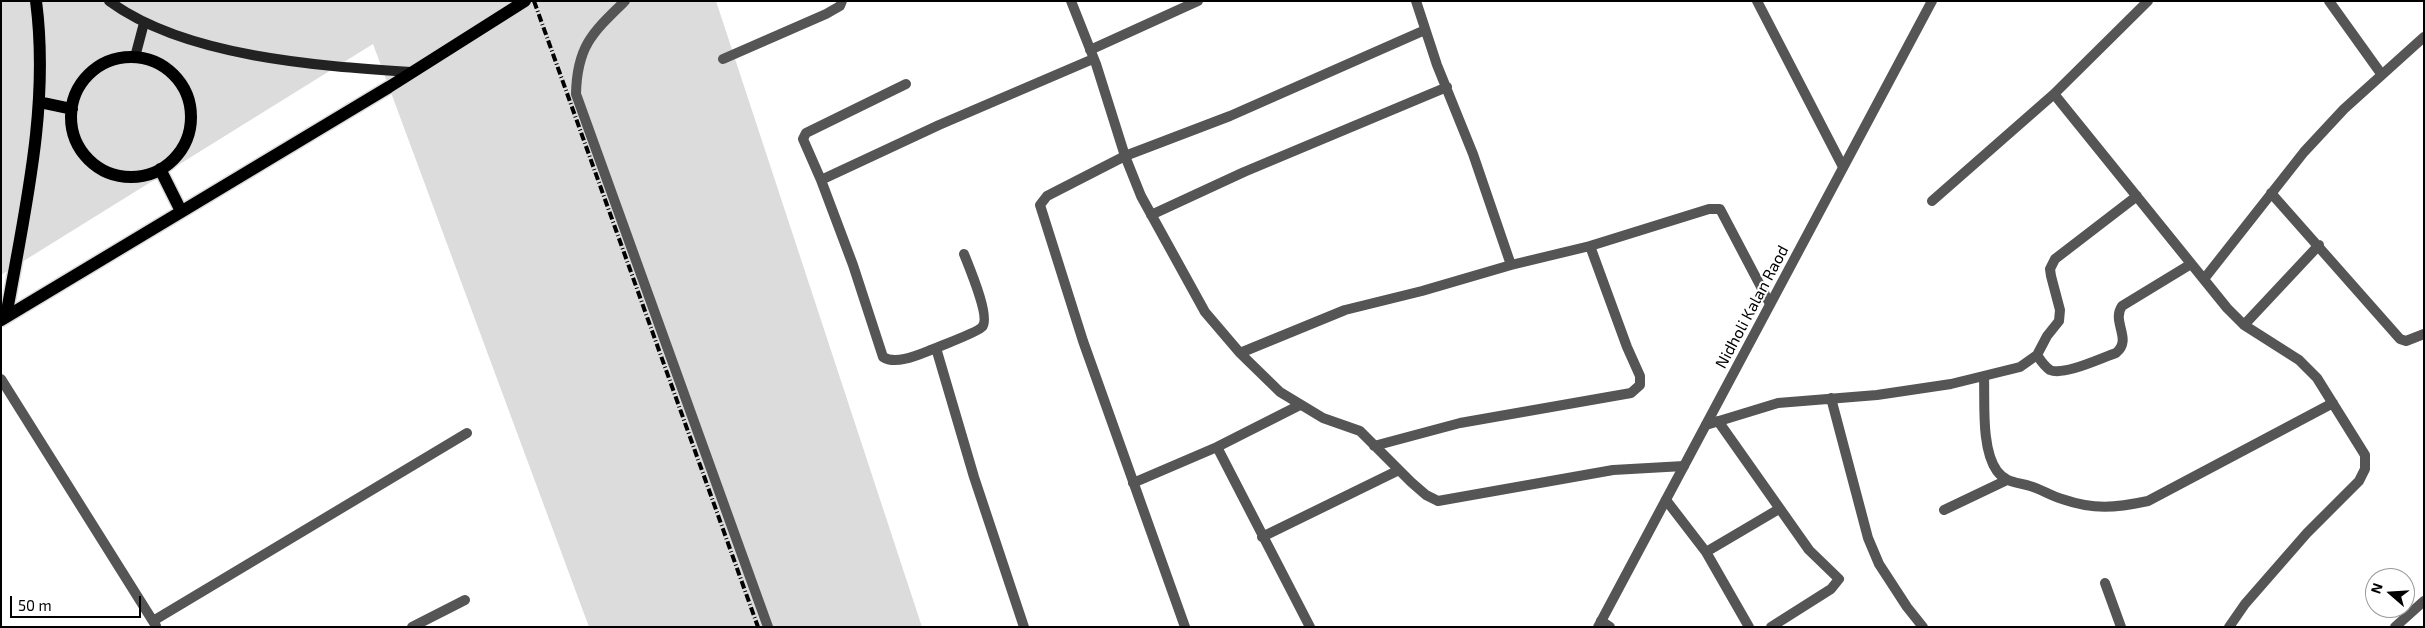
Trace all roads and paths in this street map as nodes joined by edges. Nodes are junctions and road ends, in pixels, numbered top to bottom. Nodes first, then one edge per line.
1 (36, 1) edge
2 (109, 1) edge
3 (524, 1) edge
4 (625, 1) edge
5 (842, 1) edge
6 (1071, 1) edge
7 (1198, 1) edge
8 (1416, 1) edge
9 (1757, 1) edge
10 (1932, 1) edge
11 (2148, 1) edge
12 (2329, 1) edge
13 (144, 23) junction
14 (1425, 30) junction
15 (2424, 37) edge
16 (1092, 55) junction
17 (135, 57) junction
18 (723, 59) dead end
19 (411, 72) junction
20 (2382, 74) junction
21 (906, 84) dead end
22 (1447, 87) junction
23 (2054, 94) junction
24 (38, 102) junction
25 (72, 109) junction
26 (1125, 156) junction
27 (1844, 167) junction
28 (160, 169) junction
29 (821, 180) junction
30 (2272, 193) junction
31 (2137, 196) junction
32 (1932, 201) dead end
33 (181, 211) junction
34 (1151, 215) junction
35 (2319, 245) junction
36 (1590, 246) junction
37 (964, 254) dead end
38 (1511, 264) junction
39 (2191, 264) junction
40 (2204, 279) junction
41 (1770, 304) junction
42 (4, 318) edge
43 (2244, 325) junction
44 (2424, 334) edge
45 (936, 348) junction
46 (1240, 353) junction
47 (2037, 355) junction
48 (1984, 377) junction
49 (1, 379) edge
50 (1831, 398) junction
51 (2333, 403) junction
52 (1300, 405) junction
53 (1718, 421) junction
54 (1706, 425) junction
55 (467, 433) dead end
56 (1374, 446) junction
57 (1217, 447) junction
58 (1684, 466) junction
59 (1399, 470) junction
60 (2007, 480) junction
61 (1133, 483) junction
62 (1666, 500) junction
63 (1779, 509) junction
64 (1944, 510) dead end
65 (1262, 537) junction
66 (1706, 552) junction
67 (2105, 583) dead end
68 (465, 600) dead end
69 (2424, 601) edge
70 (155, 624) edge
71 (1603, 625) edge
72 (412, 627) edge
73 (768, 627) edge
74 (1024, 627) edge
75 (1185, 627) edge
76 (1310, 627) edge
77 (1750, 627) edge
78 (1771, 627) edge
79 (1922, 627) edge
80 (2121, 627) edge
81 (2229, 627) edge
82 (2395, 627) edge

1 - 24 main road
2 - 13 main road
3 - 19 main road
4 - 73 street
5 - 18 street
6 - 16 street
7 - 16 street
8 - 14 street
9 - 27 street
10 - 27 street, Nidholi Kalan Raod
11 - 23 street
12 - 20 street
13 - 17 main road
13 - 19 main road
14 - 22 street
14 - 26 street
15 - 20 street
16 - 26 street
16 - 29 street
17 - 25 main road
17 - 28 main road
19 - 33 main road
20 - 30 street
21 - 29 street
22 - 34 street
22 - 38 street
23 - 31 street
23 - 32 street
24 - 25 main road
24 - 42 main road
25 - 28 main road
26 - 34 street
26 - 61 street
27 - 41 street, Nidholi Kalan Raod
28 - 33 main road
29 - 45 street
30 - 35 street
30 - 40 street
31 - 39 street
31 - 47 street
33 - 42 main road
34 - 46 street
35 - 43 street
35 - 44 street
36 - 38 street
36 - 41 street
36 - 56 street
37 - 45 street
38 - 46 street
39 - 40 street
39 - 47 street
40 - 43 street
41 - 54 street, Nidholi Kalan Raod
43 - 51 street
45 - 74 street
46 - 52 street
47 - 48 street
48 - 50 street
48 - 60 street
49 - 70 street
50 - 53 street
50 - 79 street
51 - 60 street
51 - 81 street
52 - 56 street
52 - 57 street
53 - 54 street
53 - 63 street
54 - 58 street, Nidholi Kalan Raod
55 - 70 street
56 - 59 street
57 - 61 street
57 - 65 street
58 - 59 street
58 - 62 street, Nidholi Kalan Raod
59 - 65 street
60 - 64 street
61 - 75 street
62 - 66 street
62 - 71 street, Nidholi Kalan Raod
63 - 66 street
63 - 78 street
65 - 76 street
66 - 77 street
67 - 80 street
68 - 72 street
69 - 82 street

